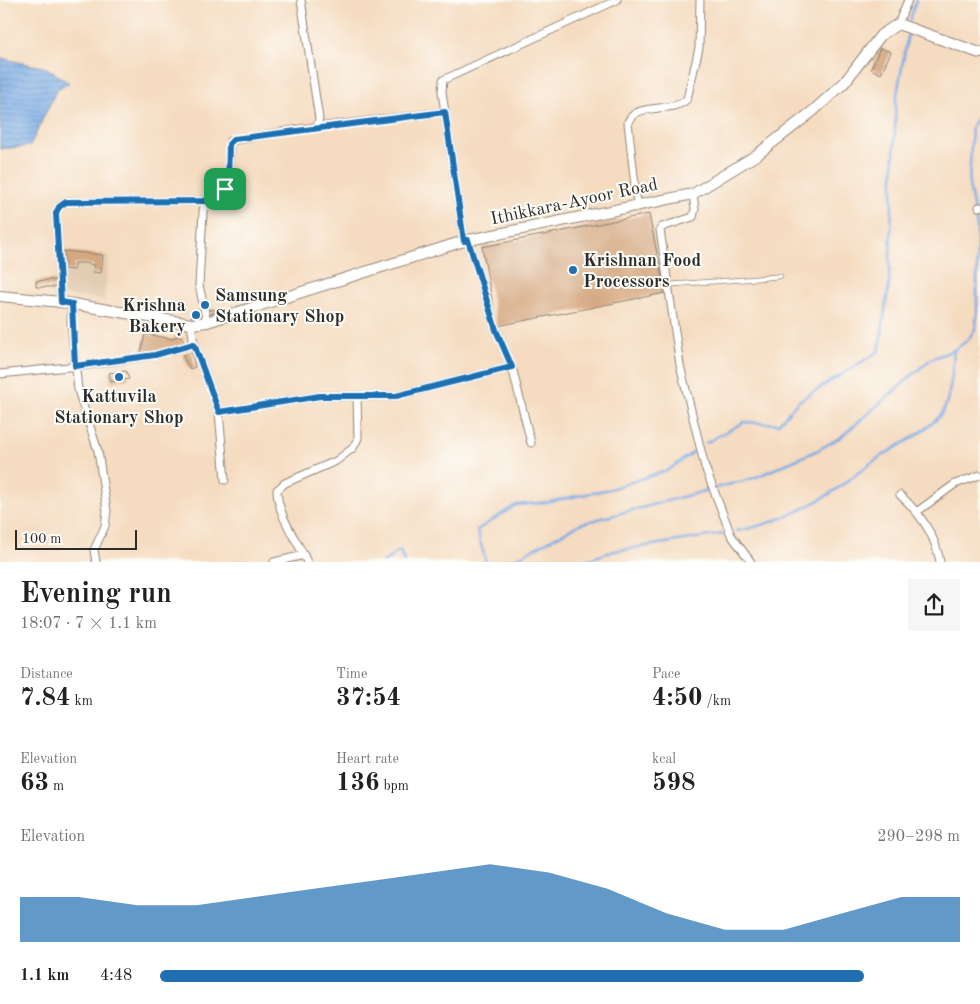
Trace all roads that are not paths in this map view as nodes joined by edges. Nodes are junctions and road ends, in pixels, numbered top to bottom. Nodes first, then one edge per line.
1 (301, 0) edge
2 (617, 0) edge
3 (700, 0) edge
4 (908, 0) edge
5 (898, 24) junction
6 (980, 53) edge
7 (445, 112) junction
8 (317, 127) junction
9 (693, 194) junction
10 (205, 201) junction
11 (637, 204) junction
12 (466, 240) junction
13 (780, 276) dead end
14 (667, 286) junction
15 (0, 296) edge
16 (61, 302) junction
17 (72, 304) junction
18 (207, 322) junction
19 (191, 324) junction
20 (194, 344) junction
21 (75, 366) junction
22 (512, 367) junction
23 (0, 374) edge
24 (357, 396) junction
25 (219, 412) junction
26 (531, 443) dead end
27 (980, 475) edge
28 (225, 480) dead end
29 (900, 495) dead end
30 (918, 511) junction
31 (305, 558) edge
32 (96, 562) edge
33 (274, 562) edge
34 (751, 562) edge
35 (940, 562) edge

1 - 8 street
2 - 7 street
3 - 11 street
4 - 5 street
5 - 6 main road
5 - 9 main road, Ithikkara-Ayoor Road
7 - 8 street
7 - 12 street
8 - 10 street
9 - 11 main road, Ithikkara-Ayoor Road
9 - 14 street
10 - 16 street
10 - 18 street
11 - 12 main road, Ithikkara-Ayoor Road
12 - 18 main road, Ithikkara-Ayoor Road
12 - 22 street
13 - 14 lane
14 - 34 street
15 - 16 main road, Ithikkara-Ayoor Road
16 - 17 main road, Ithikkara-Ayoor Road
17 - 19 main road, Ithikkara-Ayoor Road
17 - 21 street
18 - 19 main road, Ithikkara-Ayoor Road
19 - 20 street
20 - 21 street
20 - 25 street
21 - 23 street
21 - 32 street
22 - 24 street
22 - 26 street
24 - 25 street
24 - 31 street
25 - 28 street
27 - 30 street
29 - 30 street
30 - 35 street
31 - 33 street

